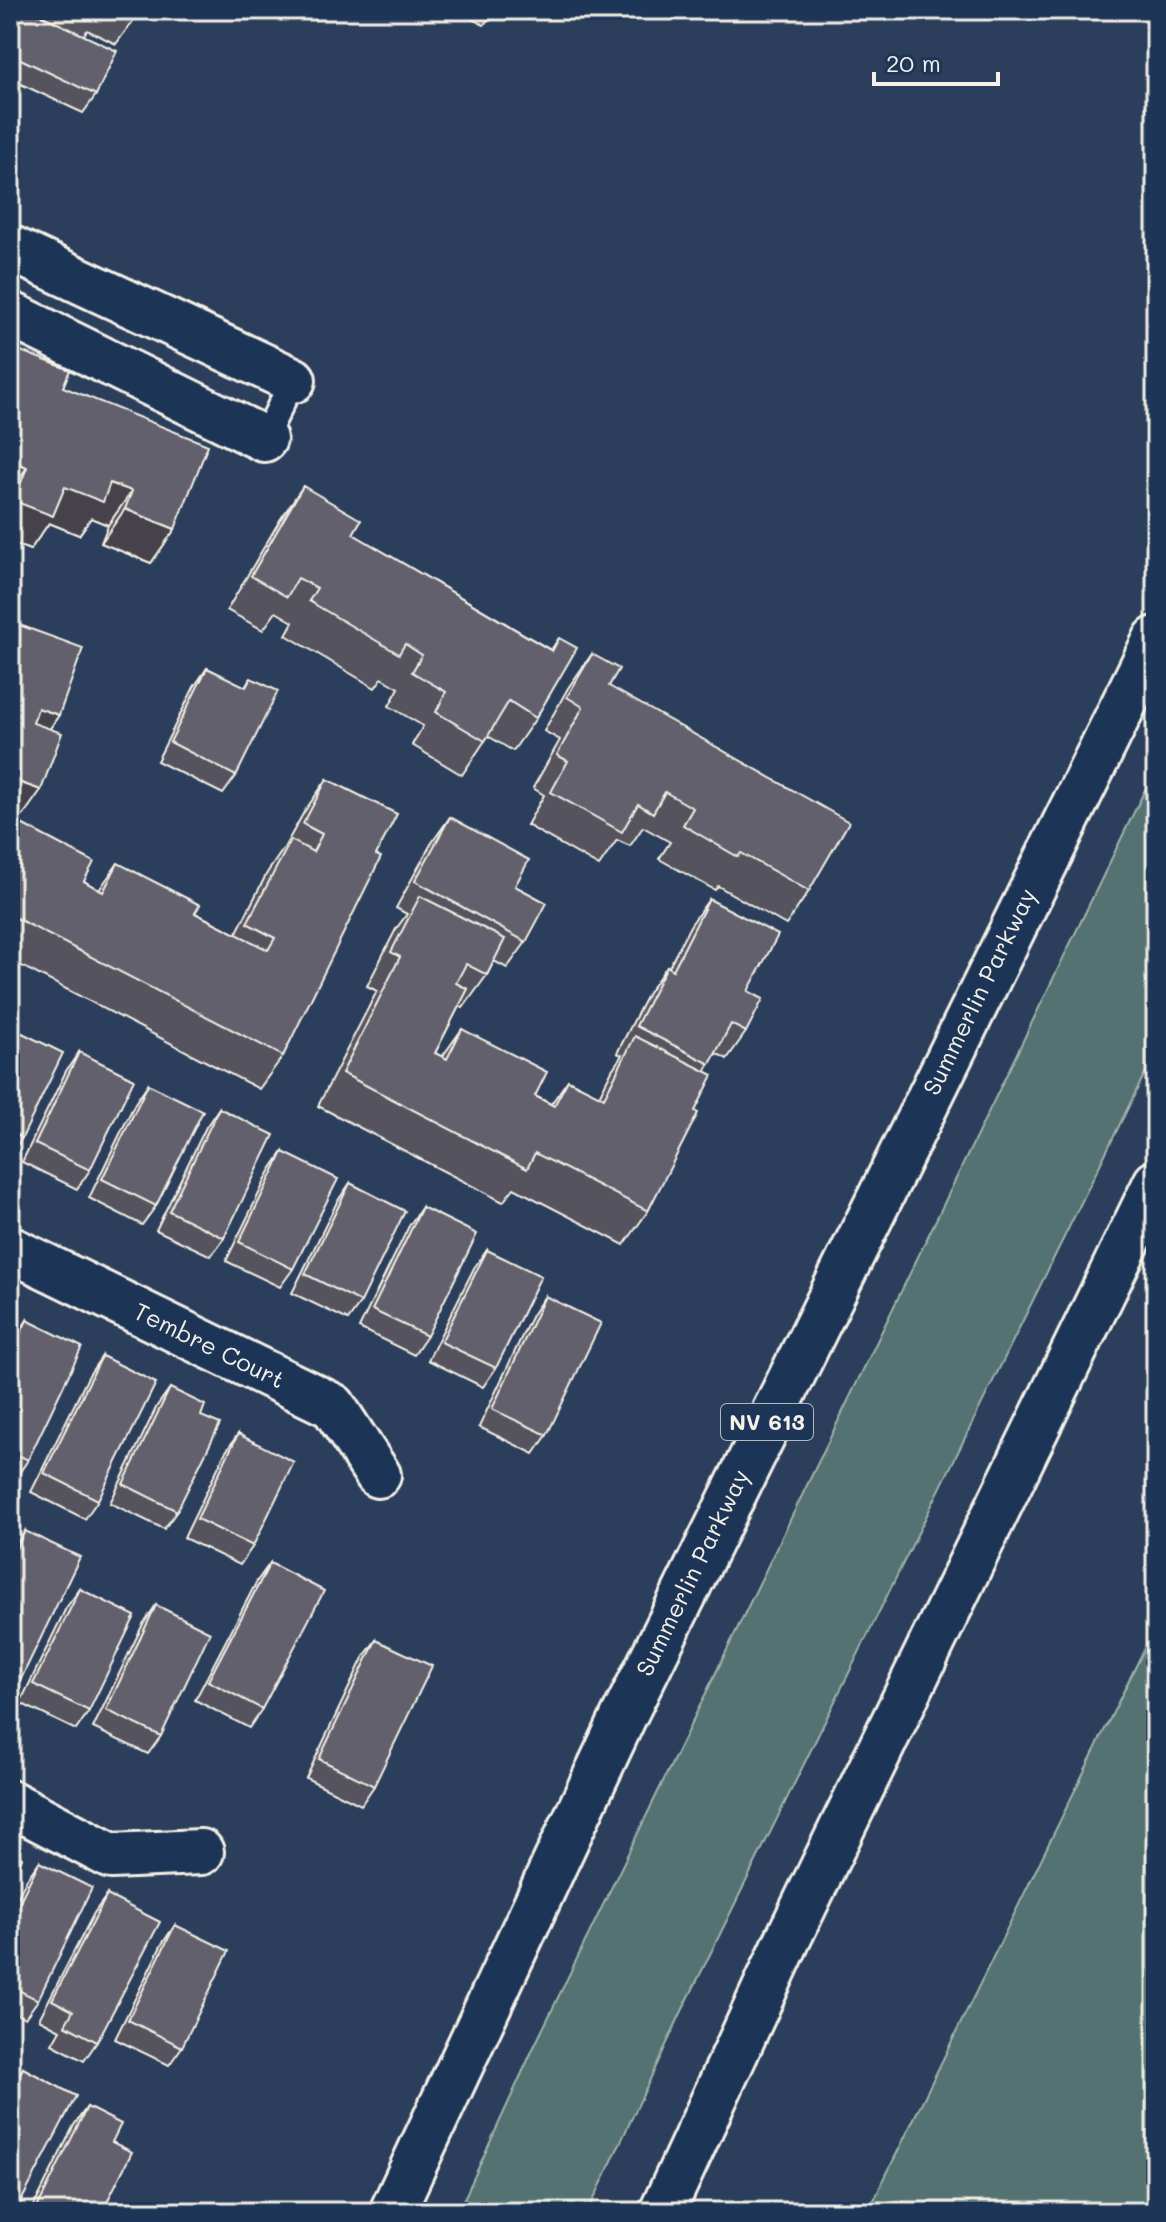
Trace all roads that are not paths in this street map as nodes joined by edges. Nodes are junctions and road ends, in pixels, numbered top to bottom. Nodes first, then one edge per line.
1 (10, 248) edge
2 (10, 314) edge
3 (293, 380) joint
4 (264, 439) joint
5 (1156, 639) edge
6 (1156, 1183) edge
7 (10, 1249) edge
8 (378, 1475) dead end
9 (10, 1803) edge
10 (201, 1852) dead end
11 (392, 2212) edge
12 (662, 2212) edge

1 - 3 main road
2 - 4 main road
3 - 4 lane
5 - 11 main road, Summerlin Parkway / NV 613
6 - 12 main road
7 - 8 main road, Tembre Court
9 - 10 main road

